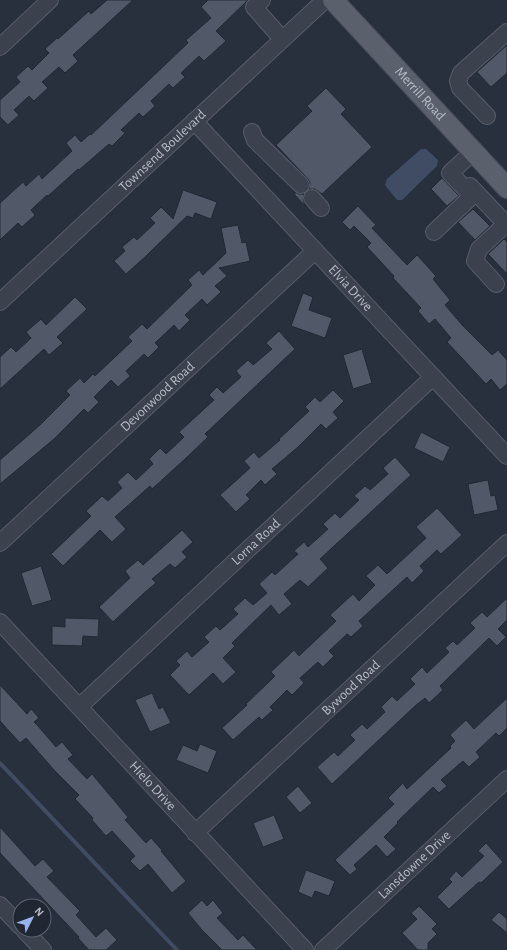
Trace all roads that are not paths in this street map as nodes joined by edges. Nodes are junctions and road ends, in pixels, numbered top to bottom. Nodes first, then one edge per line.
1 (50, 0) edge
2 (262, 0) edge
3 (325, 0) edge
4 (333, 0) edge
5 (507, 32) edge
6 (282, 39) junction
7 (0, 47) edge
8 (487, 116) dead end
9 (194, 121) junction
10 (252, 132) dead end
11 (473, 152) junction
12 (490, 169) junction
13 (301, 185) dead end
14 (468, 188) junction
15 (507, 188) edge
16 (506, 224) edge
17 (434, 232) dead end
18 (315, 251) junction
19 (496, 284) dead end
20 (0, 302) edge
21 (433, 377) junction
22 (507, 456) edge
23 (0, 543) edge
24 (507, 543) edge
25 (0, 622) edge
26 (78, 707) junction
27 (507, 779) edge
28 (195, 833) junction
29 (0, 905) edge
30 (12, 918) edge
31 (32, 938) edge
32 (43, 950) edge
33 (305, 950) edge
34 (322, 950) edge

1 - 7 street
2 - 6 street
3 - 6 street, Townsend Boulevard
4 - 11 main road, Merrill Road
5 - 8 street
6 - 9 street, Townsend Boulevard
9 - 18 street, Elvia Drive
9 - 20 street, Townsend Boulevard
10 - 13 street
11 - 12 main road, Merrill Road
11 - 14 street
12 - 14 street
12 - 15 main road, Merrill Road
14 - 16 street
14 - 17 street
16 - 19 street
18 - 21 street, Elvia Drive
18 - 23 street, Devonwood Road
21 - 22 street, Elvia Drive
21 - 26 street, Lorna Road
24 - 28 street, Bywood Road
25 - 26 street, Hielo Drive
26 - 28 street, Hielo Drive
27 - 34 street, Lansdowne Drive
28 - 33 street, Hielo Drive
29 - 30 street
31 - 32 street

